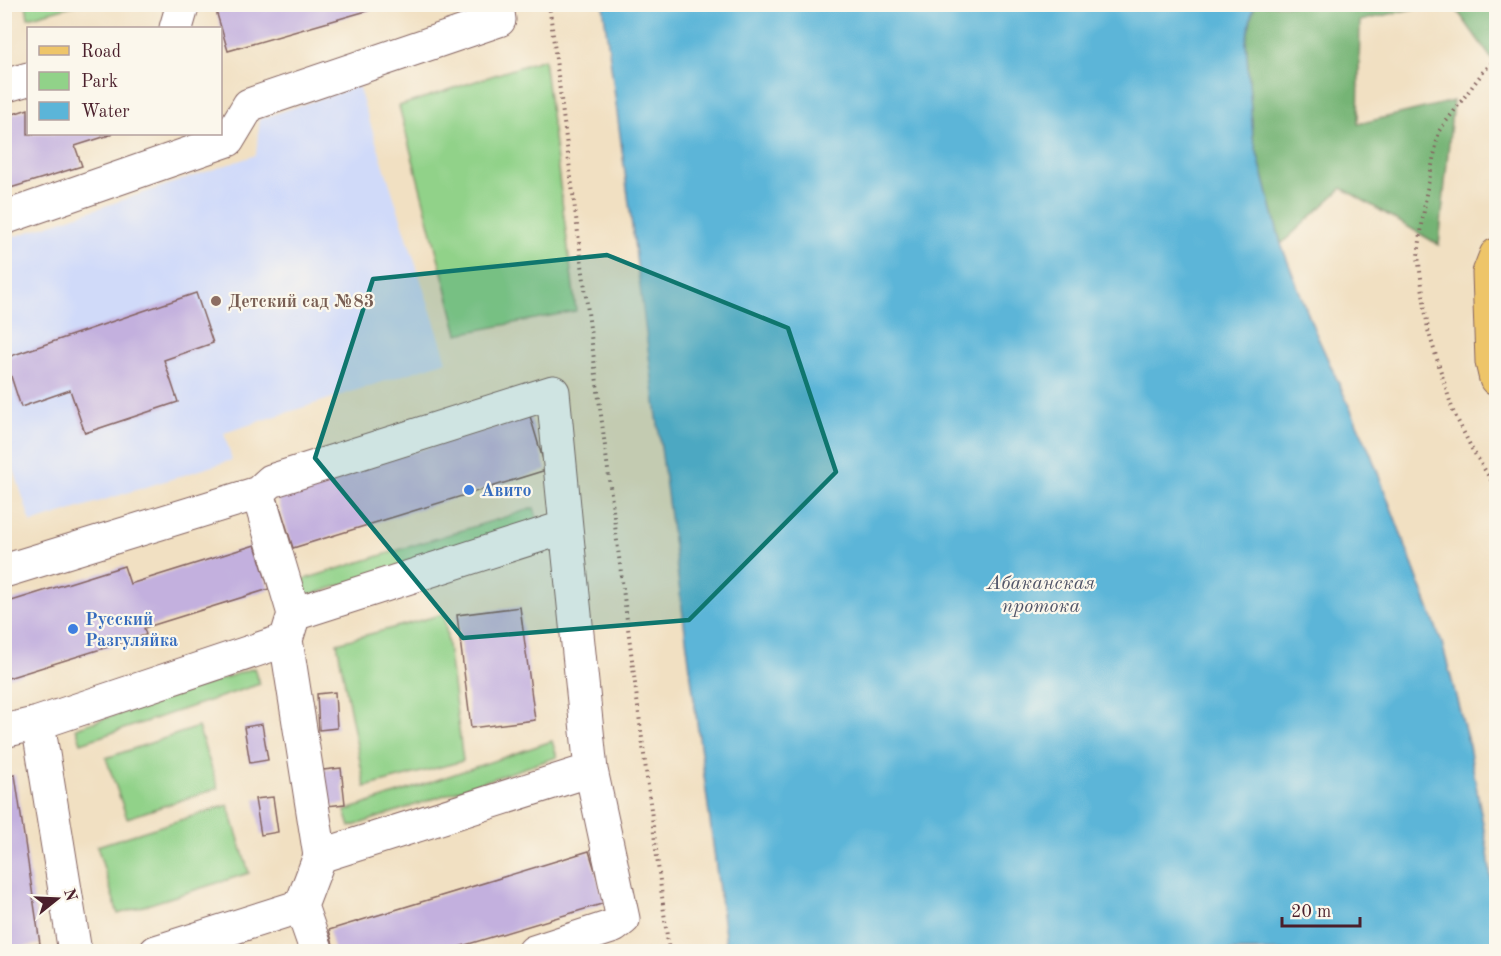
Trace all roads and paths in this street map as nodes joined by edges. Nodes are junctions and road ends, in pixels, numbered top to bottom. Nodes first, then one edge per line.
1 (183, 4) edge
2 (549, 4) edge
3 (498, 12) edge
4 (176, 27) edge
5 (1497, 59) edge
6 (27, 79) edge
7 (4, 86) edge
8 (4, 218) edge
9 (1497, 255) edge
10 (1497, 379) edge
11 (1497, 488) edge
12 (258, 493) junction
13 (566, 527) junction
14 (4, 571) edge
15 (290, 627) junction
16 (38, 723) junction
17 (4, 731) edge
18 (591, 770) junction
19 (320, 856) junction
20 (301, 906) junction
21 (75, 951) edge
22 (156, 951) edge
23 (317, 951) edge
24 (534, 951) edge
25 (669, 951) edge

1 - 4 lane
2 - 25 path
3 - 8 lane
5 - 11 path
6 - 7 lane
9 - 10 main road
12 - 13 lane
12 - 14 lane
12 - 15 lane
13 - 15 lane
13 - 18 lane
15 - 16 lane
15 - 19 lane
16 - 17 lane
16 - 21 lane
18 - 19 lane
18 - 24 lane
19 - 20 lane
20 - 22 lane
20 - 23 lane

